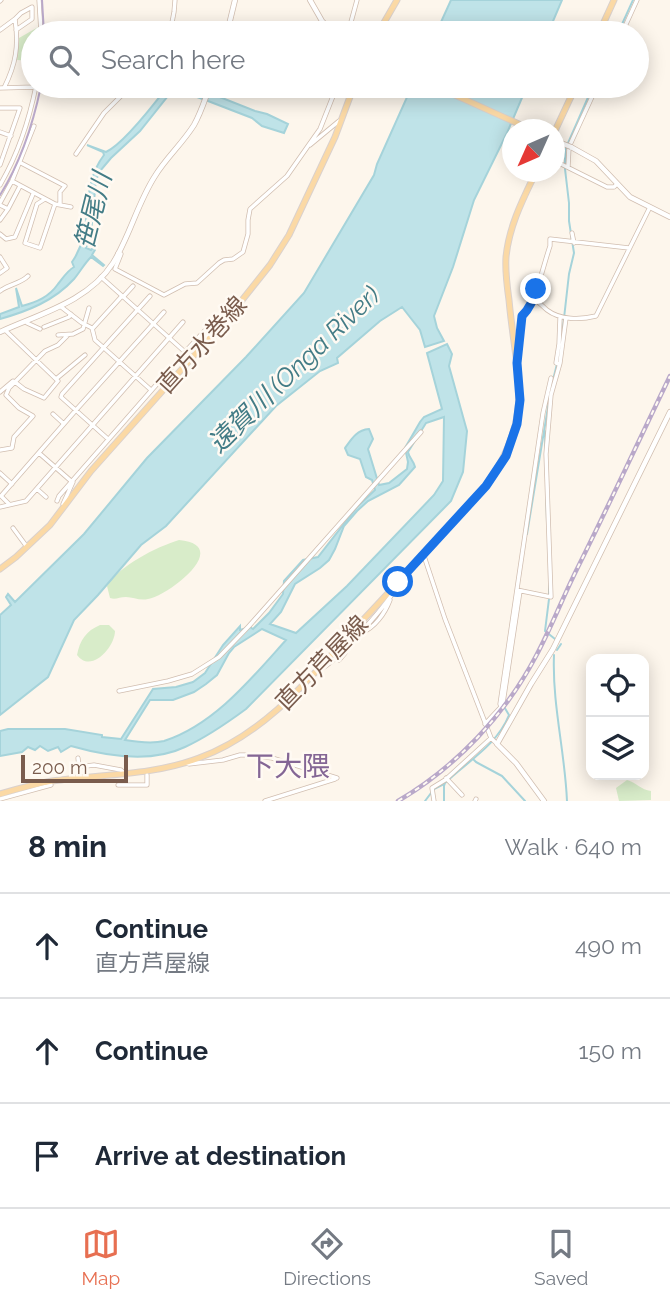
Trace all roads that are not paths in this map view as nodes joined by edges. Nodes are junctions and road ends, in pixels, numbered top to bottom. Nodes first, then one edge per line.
1 (39, 0) edge
2 (175, 0) edge
3 (235, 0) edge
4 (310, 0) edge
5 (357, 0) edge
6 (397, 0) edge
7 (614, 0) edge
8 (637, 0) edge
9 (15, 19) junction
10 (29, 21) edge
11 (40, 21) edge
12 (172, 21) edge
13 (230, 21) edge
14 (321, 21) edge
15 (351, 21) edge
16 (385, 21) edge
17 (604, 21) edge
18 (627, 21) edge
19 (21, 27) edge
20 (0, 30) edge
21 (16, 30) junction
22 (21, 87) edge
23 (2, 88) edge
24 (33, 98) edge
25 (119, 98) edge
26 (206, 98) edge
27 (332, 98) edge
28 (349, 98) edge
29 (461, 98) edge
30 (571, 98) edge
31 (592, 98) edge
32 (0, 108) edge
33 (342, 117) junction
34 (508, 119) edge
35 (561, 119) edge
36 (34, 126) dead end
37 (0, 132) edge
38 (10, 139) junction
39 (19, 145) junction
40 (565, 145) edge
41 (308, 146) junction
42 (2, 153) edge
43 (76, 154) dead end
44 (21, 163) junction
45 (0, 165) edge
46 (565, 166) edge
47 (568, 167) junction
48 (12, 181) junction
49 (531, 182) edge
50 (617, 184) junction
51 (0, 185) edge
52 (20, 186) junction
53 (33, 193) junction
54 (45, 199) junction
55 (0, 204) edge
56 (57, 204) junction
57 (71, 207) dead end
58 (650, 207) junction
59 (8, 209) junction
60 (670, 217) edge
61 (0, 220) edge
62 (572, 233) dead end
63 (0, 234) edge
64 (572, 242) junction
65 (629, 248) junction
66 (118, 253) junction
67 (0, 257) edge
68 (0, 273) edge
69 (28, 276) dead end
70 (101, 277) junction
71 (132, 286) dead end
72 (0, 291) edge
73 (150, 296) dead end
74 (123, 297) junction
75 (534, 299) junction
76 (60, 306) junction
77 (89, 308) dead end
78 (137, 310) junction
79 (164, 312) dead end
80 (71, 314) junction
81 (564, 318) junction
82 (26, 321) junction
83 (183, 322) dead end
84 (153, 324) junction
85 (85, 325) junction
86 (209, 325) dead end
87 (92, 328) junction
88 (3, 331) edge
89 (215, 332) junction
90 (58, 335) dead end
91 (66, 336) junction
92 (169, 338) junction
93 (197, 339) junction
94 (104, 348) junction
95 (185, 352) junction
96 (85, 355) dead end
97 (36, 361) junction
98 (119, 362) junction
99 (517, 363) junction
100 (135, 376) junction
101 (56, 379) junction
102 (551, 379) dead end
103 (15, 382) junction
104 (151, 390) junction
105 (0, 392) edge
106 (76, 410) junction
107 (670, 412) edge
108 (53, 414) dead end
109 (64, 424) junction
110 (92, 425) junction
111 (421, 432) dead end
112 (108, 439) junction
113 (0, 450) edge
114 (39, 453) junction
115 (55, 467) junction
116 (0, 473) edge
117 (71, 481) junction
118 (12, 484) junction
119 (37, 489) junction
120 (46, 496) dead end
121 (57, 501) dead end
122 (9, 504) junction
123 (0, 507) edge
124 (61, 509) junction
125 (13, 528) dead end
126 (27, 547) junction
127 (423, 554) junction
128 (0, 569) edge
129 (398, 582) junction
130 (316, 670) junction
131 (119, 691) dead end
132 (503, 703) dead end
133 (485, 724) junction
134 (494, 741) junction
135 (78, 758) dead end
136 (186, 762) junction
137 (124, 773) junction
138 (146, 775) dead end
139 (446, 778) junction
140 (51, 785) dead end
141 (118, 785) dead end
142 (18, 789) junction
143 (462, 795) dead end
144 (0, 798) edge
145 (13, 798) edge
146 (265, 801) edge
147 (433, 801) edge
148 (544, 801) edge

1 - 11 street
2 - 12 street
3 - 13 street
4 - 14 street
5 - 15 street
6 - 16 main road
7 - 17 main road
8 - 18 street
9 - 10 street
9 - 20 street
9 - 21 street
19 - 21 street
21 - 23 street
22 - 23 street
24 - 39 street
25 - 43 street
26 - 66 street
27 - 41 street
28 - 33 main road, 直方水巻線
29 - 34 main road
30 - 35 main road
31 - 47 street
32 - 38 street
33 - 41 street
33 - 89 main road, 直方水巻線
36 - 44 street
37 - 38 street
38 - 39 street
38 - 42 street
39 - 51 street
40 - 50 street, bridge
41 - 66 street
42 - 45 street
44 - 48 street
44 - 56 street
46 - 47 street
47 - 50 street
48 - 52 street
48 - 55 street
49 - 99 main road, 直方芦屋線
50 - 58 street
52 - 53 street
52 - 59 street
53 - 54 street
53 - 63 street
54 - 56 street
54 - 56 street
55 - 59 street
56 - 57 street
58 - 60 street
58 - 65 street
59 - 61 street
62 - 64 street
64 - 65 street
64 - 75 street
65 - 81 street
66 - 70 street
67 - 68 street
69 - 72 street
70 - 74 street
70 - 76 street
71 - 74 street
73 - 78 street
74 - 78 street
74 - 87 street
75 - 81 street
75 - 99 street
76 - 80 street
76 - 82 street
77 - 85 street
78 - 84 street
78 - 94 street
79 - 84 street
80 - 82 street
80 - 85 street
81 - 132 street
82 - 88 street
83 - 92 street
84 - 92 street
84 - 98 street
85 - 87 street
85 - 91 street
86 - 93 street
87 - 94 street
88 - 97 street
89 - 93 street
89 - 124 main road, 直方水巻線
90 - 91 street
91 - 97 street
92 - 95 street
92 - 100 street
93 - 95 street
94 - 98 street
94 - 106 street
95 - 104 street
96 - 101 street
97 - 101 street
97 - 103 street
98 - 100 street
98 - 106 street
99 - 127 main road, 直方芦屋線
100 - 104 street
100 - 110 street
101 - 103 street
102 - 133 street
103 - 105 street
103 - 113 street
104 - 112 street
106 - 109 street
106 - 110 street
107 - 134 street
108 - 109 street
109 - 114 street
110 - 112 street
110 - 115 street
111 - 131 street
112 - 117 street
114 - 115 street
114 - 118 street
115 - 117 street
115 - 119 street
116 - 118 street
117 - 121 street
117 - 124 street
118 - 122 street
119 - 120 street
119 - 122 street
122 - 123 street
124 - 126 main road, 直方水巻線
125 - 126 street
126 - 128 main road, 直方水巻線
127 - 129 main road, 直方芦屋線
127 - 133 street
129 - 130 main road, 直方芦屋線
129 - 130 street
130 - 136 main road, 直方芦屋線
133 - 134 street
134 - 139 street
134 - 148 street
135 - 137 street
136 - 137 main road, 直方芦屋線
136 - 146 street
137 - 142 main road, 直方芦屋線
138 - 141 street
139 - 143 street
139 - 147 street
140 - 145 street
142 - 144 main road, 直方芦屋線
142 - 145 street
144 - 145 street

